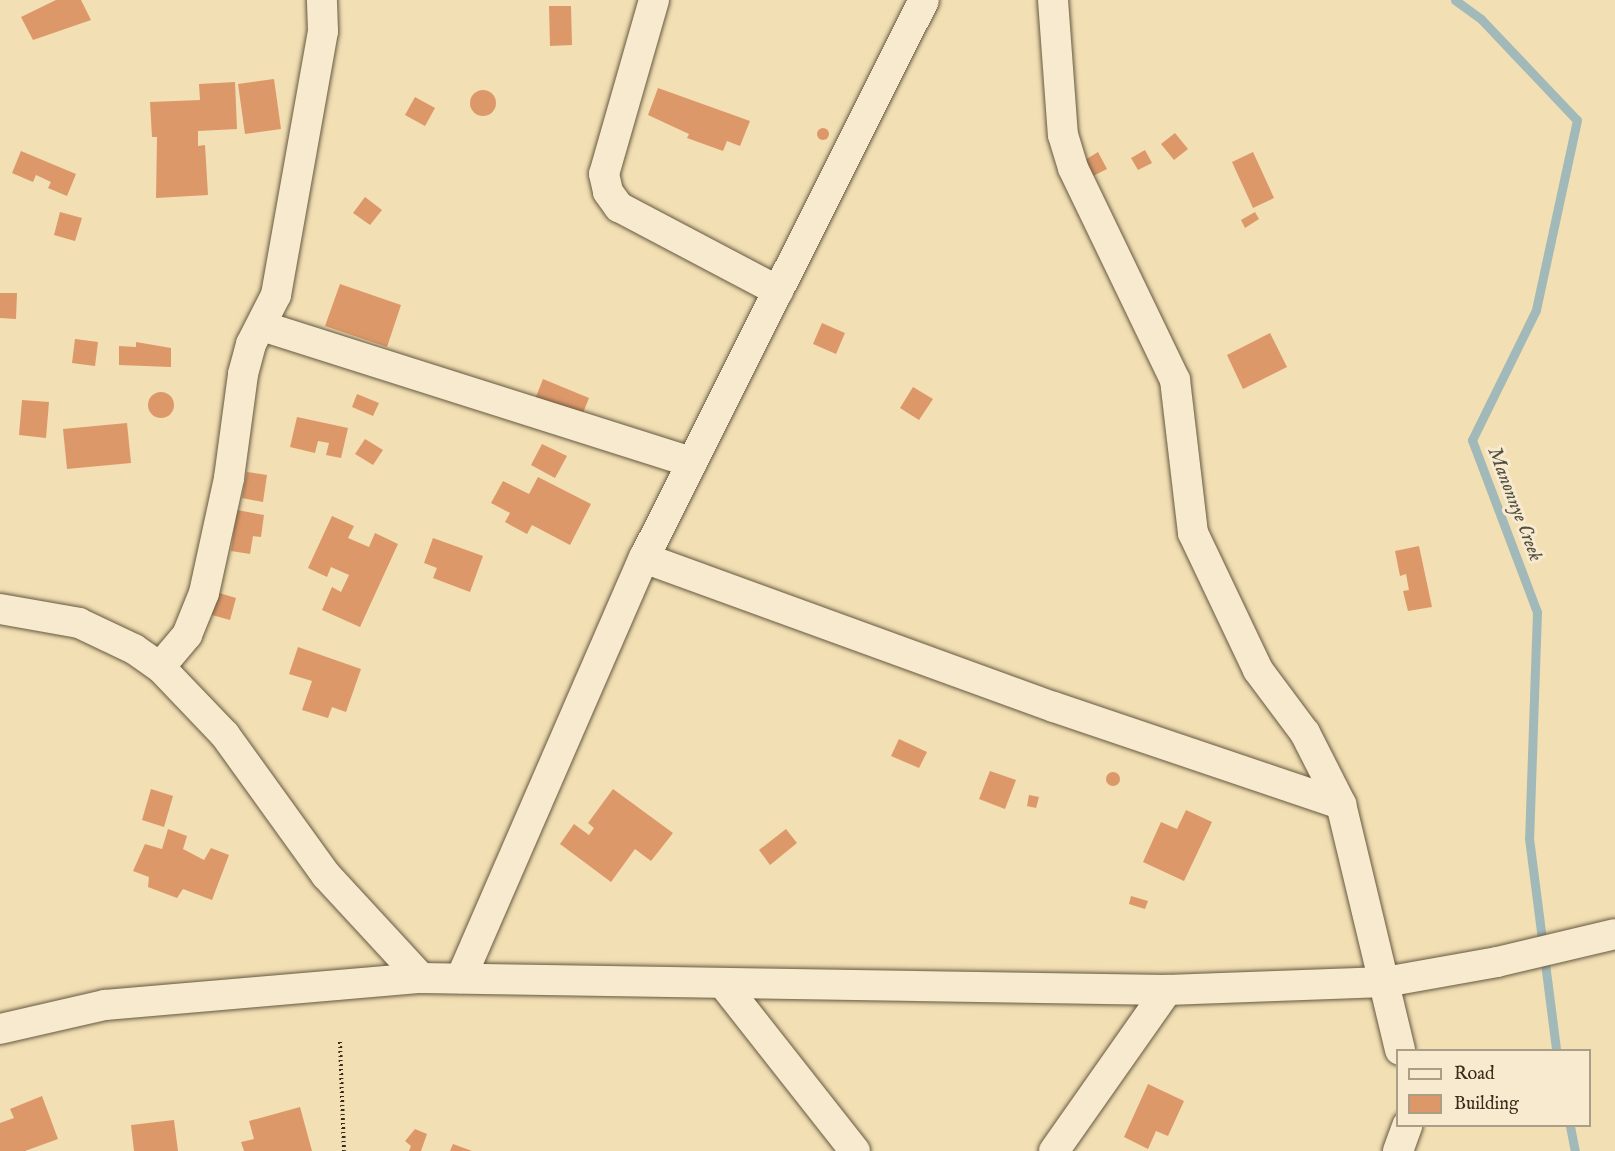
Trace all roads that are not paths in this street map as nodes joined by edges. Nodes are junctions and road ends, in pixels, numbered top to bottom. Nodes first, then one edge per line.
1 (322, 0) edge
2 (654, 0) edge
3 (924, 0) edge
4 (1053, 0) edge
5 (778, 291) junction
6 (262, 326) junction
7 (692, 462) junction
8 (644, 558) junction
9 (0, 609) edge
10 (160, 667) junction
11 (1341, 804) junction
12 (1601, 937) edge
13 (421, 978) junction
14 (461, 978) junction
15 (1385, 982) junction
16 (725, 986) junction
17 (1167, 990) junction
18 (0, 1029) edge
19 (1400, 1049) edge
20 (1406, 1127) edge
21 (855, 1151) edge
22 (1054, 1151) edge
23 (1398, 1151) edge

1 - 6 street
2 - 5 street
3 - 5 street
4 - 11 street
5 - 7 street
6 - 7 street
6 - 10 street
7 - 8 street
8 - 11 street
8 - 14 street
9 - 10 street
10 - 13 street
11 - 15 street
12 - 15 street
13 - 14 street
13 - 18 street
14 - 16 street
15 - 17 street
15 - 19 street
16 - 17 street
16 - 21 street
17 - 22 street
20 - 23 street

